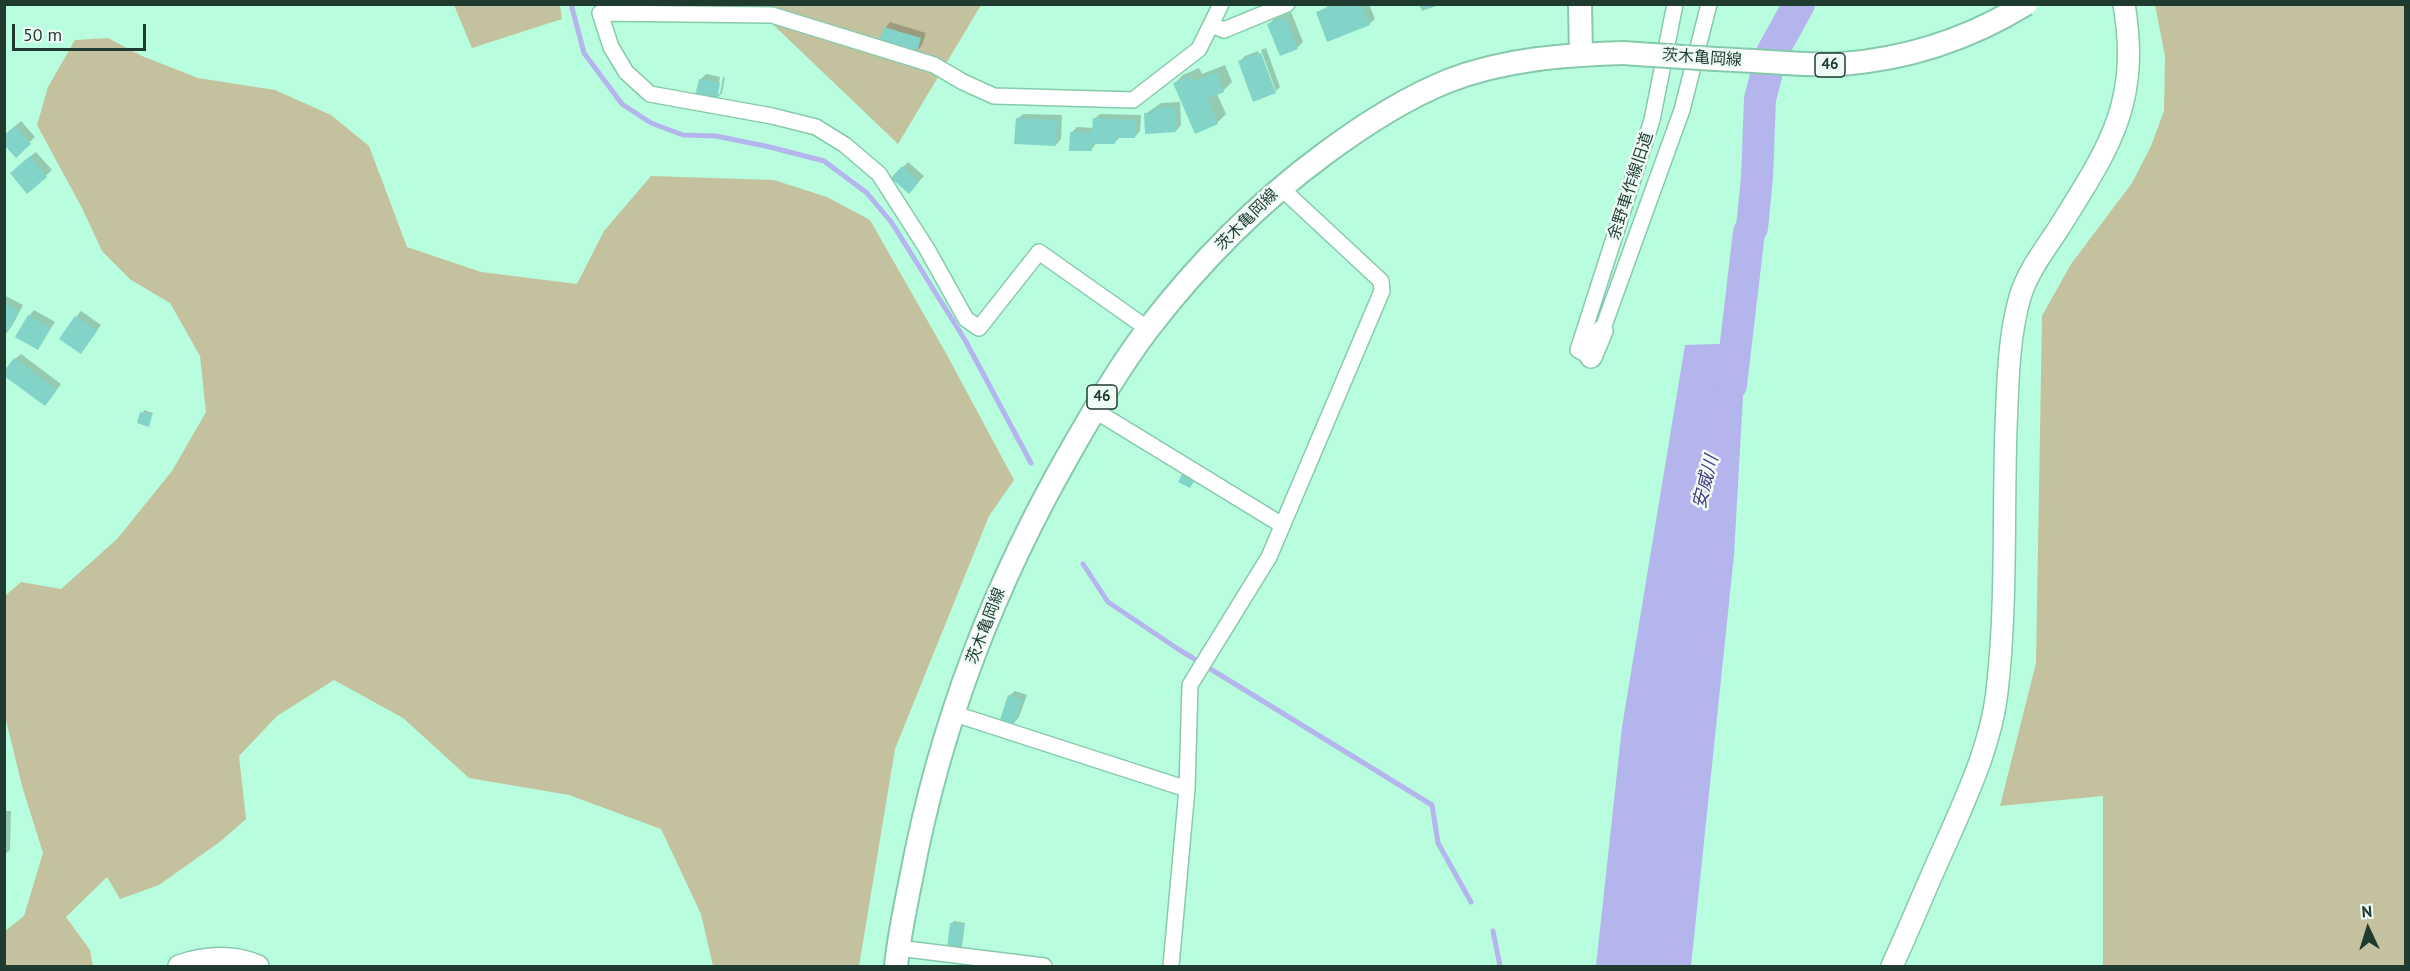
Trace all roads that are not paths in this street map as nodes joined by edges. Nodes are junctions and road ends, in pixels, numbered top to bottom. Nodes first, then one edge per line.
1 (1221, 4) edge
2 (1287, 4) edge
3 (1580, 4) edge
4 (1674, 4) edge
5 (1709, 4) edge
6 (2026, 4) edge
7 (2124, 4) edge
8 (1210, 25) junction
9 (1581, 55) junction
10 (1280, 187) junction
11 (1148, 329) junction
12 (1602, 331) joint
13 (1591, 357) joint
14 (1094, 410) junction
15 (1282, 525) junction
16 (952, 713) junction
17 (1187, 789) junction
18 (897, 957) edge
19 (179, 966) edge
20 (258, 966) edge
21 (1044, 966) edge
22 (1171, 966) edge
23 (1892, 966) edge

1 - 8 street
2 - 8 street
3 - 9 main road
4 - 13 street, 余野車作線旧道
5 - 12 street
6 - 9 main road, 茨木亀岡線 / 46, bridge
7 - 23 street
8 - 11 street
9 - 10 main road, 茨木亀岡線 / 46
10 - 11 main road, 茨木亀岡線 / 46
10 - 15 street
11 - 14 main road, 茨木亀岡線 / 46
12 - 13 street
14 - 15 street
14 - 16 main road, 茨木亀岡線 / 46
15 - 17 street
16 - 17 street
16 - 18 main road, 茨木亀岡線 / 46
17 - 22 street
18 - 21 street
19 - 20 street

